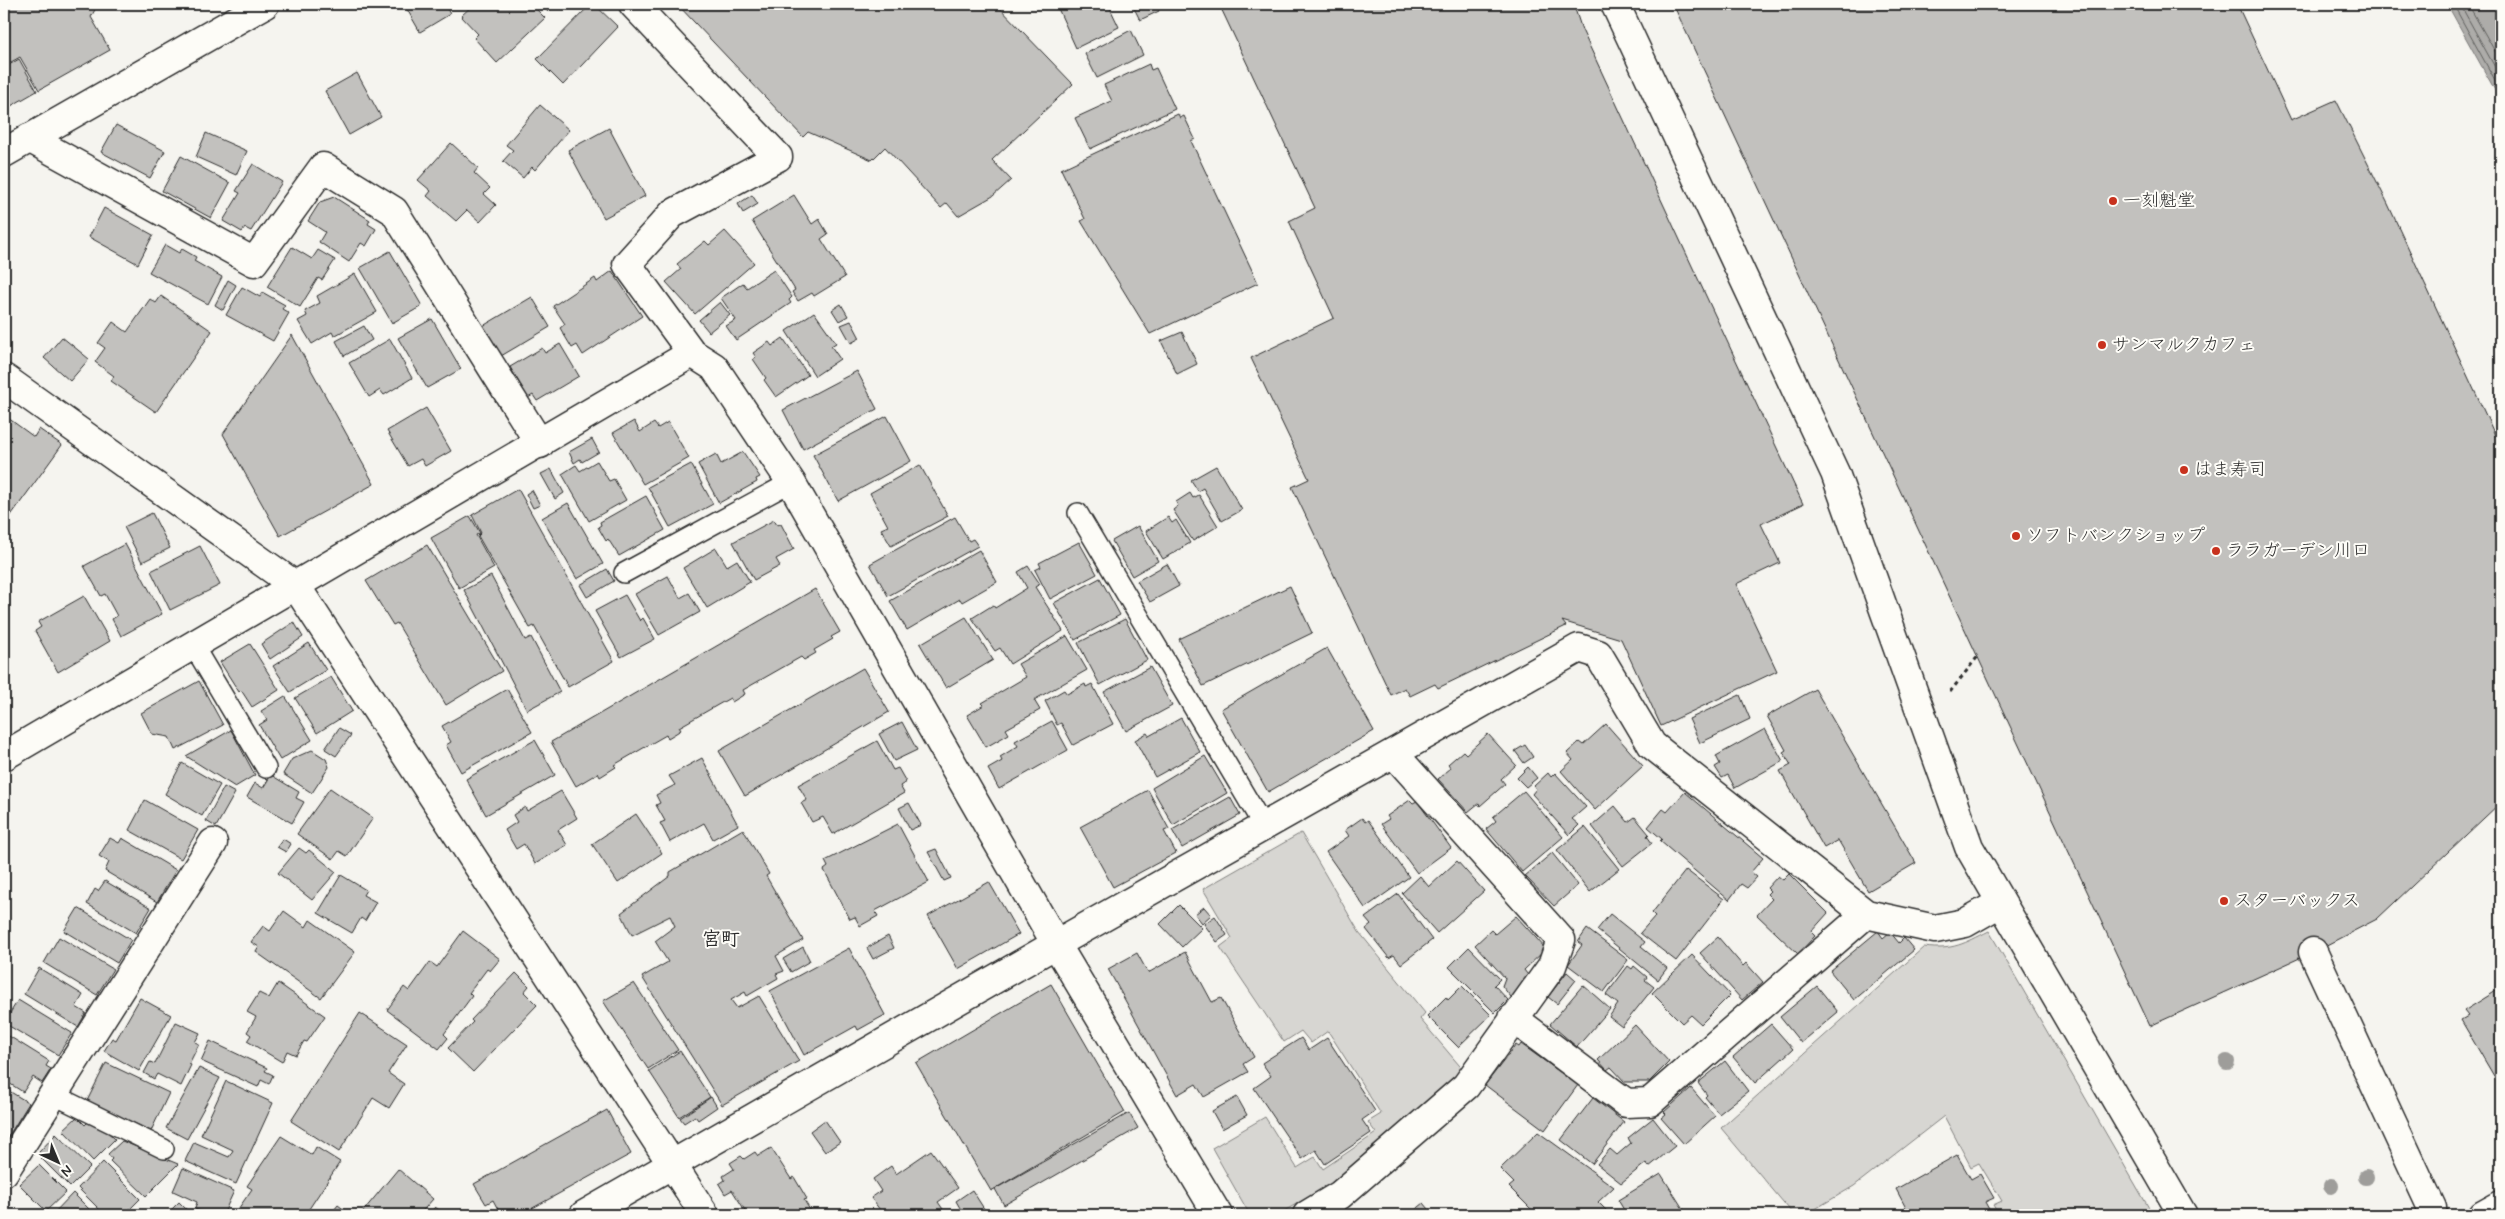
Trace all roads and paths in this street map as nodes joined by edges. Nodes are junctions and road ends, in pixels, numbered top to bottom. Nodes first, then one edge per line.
1 (265, 4) edge
2 (633, 4) edge
3 (1615, 4) edge
4 (29, 138) junction
5 (4, 152) edge
6 (692, 353) junction
7 (4, 378) edge
8 (540, 444) junction
9 (791, 482) junction
10 (1078, 513) dead end
11 (624, 573) dead end
12 (296, 586) junction
13 (192, 645) junction
14 (1979, 655) dead end
15 (1950, 693) dead end
16 (1394, 754) junction
17 (4, 756) edge
18 (266, 768) dead end
19 (1264, 827) junction
20 (213, 843) dead end
21 (2000, 904) junction
22 (1866, 914) junction
23 (1056, 944) junction
24 (2313, 952) dead end
25 (1513, 1018) junction
26 (54, 1095) junction
27 (164, 1149) dead end
28 (673, 1165) junction
29 (4, 1172) edge
30 (2501, 1205) edge
31 (2432, 1208) dead end
32 (584, 1215) edge
33 (705, 1215) edge
34 (1218, 1215) edge
35 (1307, 1215) edge
36 (2183, 1215) edge
37 (2483, 1215) edge

1 - 4 street
2 - 6 street
3 - 21 street
4 - 5 street
4 - 8 street
6 - 8 street
6 - 9 street
7 - 12 street
8 - 12 street
9 - 11 lane
9 - 23 street
10 - 19 lane
12 - 13 street
12 - 28 street
13 - 17 street
13 - 18 lane
14 - 15 path
16 - 19 street
16 - 22 street
16 - 25 street
19 - 23 street
20 - 26 street
21 - 22 street
21 - 36 street
22 - 25 street
23 - 28 street
23 - 34 street
24 - 31 street
25 - 35 street
26 - 27 lane
26 - 29 street
28 - 32 street
28 - 33 street
30 - 37 street

